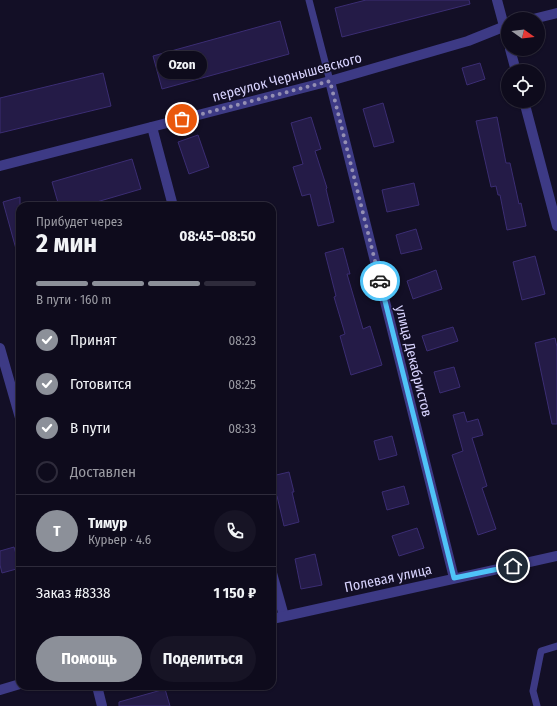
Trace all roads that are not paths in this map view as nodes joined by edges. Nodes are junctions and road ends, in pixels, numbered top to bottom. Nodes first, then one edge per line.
1 (309, 0) edge
2 (497, 0) edge
3 (501, 12) edge
4 (557, 13) edge
5 (545, 16) edge
6 (501, 27) edge
7 (330, 81) junction
8 (526, 108) edge
9 (152, 127) junction
10 (0, 166) edge
11 (172, 202) edge
12 (557, 226) edge
13 (0, 348) edge
14 (16, 404) edge
15 (557, 556) edge
16 (454, 578) junction
17 (276, 587) edge
18 (284, 616) junction
19 (276, 618) edge
20 (557, 646) edge
21 (16, 685) edge
22 (0, 690) edge
23 (98, 690) edge
24 (102, 706) edge
25 (537, 706) edge

1 - 7 lane
2 - 3 street
4 - 5 street
6 - 7 street, переулок Чернышевского
7 - 9 street, переулок Чернышевского
7 - 16 street, улица Декабристов
8 - 12 street
9 - 10 street, переулок Чернышевского
9 - 11 street
13 - 14 street
15 - 16 street, Полевая улица
16 - 18 street, Полевая улица
17 - 18 street
18 - 19 street, Полевая улица
20 - 25 lane
21 - 22 street
23 - 24 street

